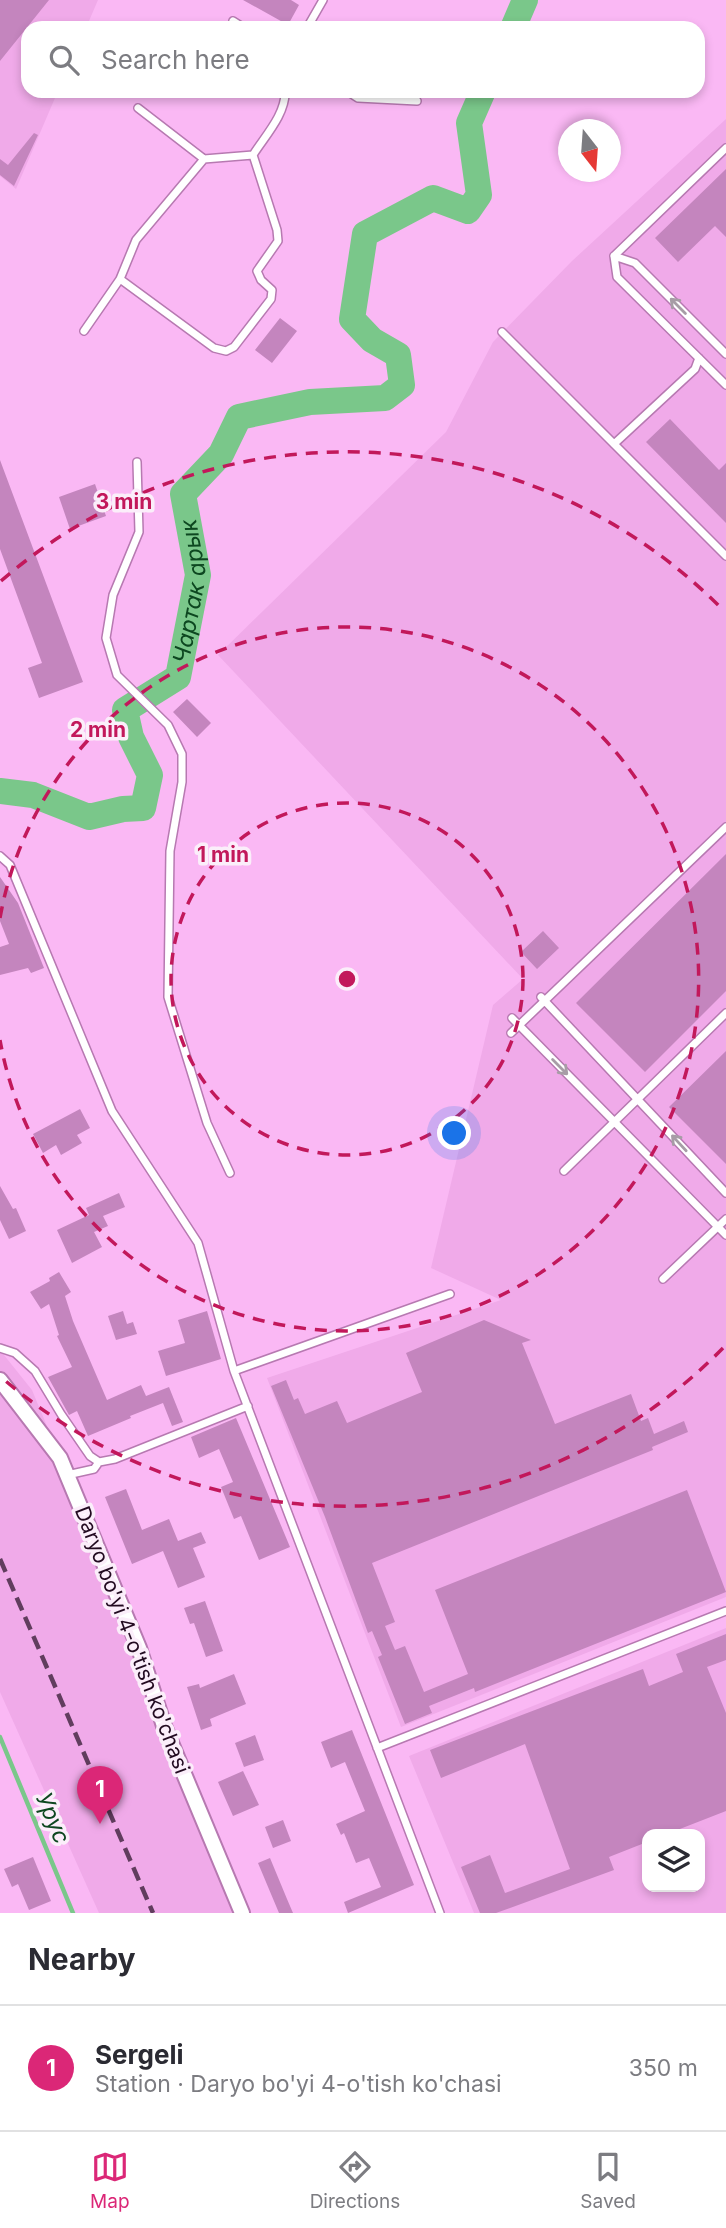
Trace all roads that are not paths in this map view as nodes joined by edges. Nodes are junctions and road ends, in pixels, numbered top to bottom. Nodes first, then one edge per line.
1 (323, 0) edge
2 (311, 21) edge
3 (286, 98) edge
4 (358, 98) edge
5 (417, 101) dead end
6 (138, 108) dead end
7 (726, 148) edge
8 (253, 155) junction
9 (204, 159) junction
10 (614, 256) junction
11 (121, 279) junction
12 (84, 331) dead end
13 (502, 332) dead end
14 (726, 354) edge
15 (699, 358) junction
16 (726, 385) edge
17 (614, 444) junction
18 (137, 462) dead end
19 (726, 556) edge
20 (726, 827) edge
21 (0, 856) edge
22 (543, 999) junction
23 (726, 1013) edge
24 (512, 1018) dead end
25 (519, 1026) junction
26 (511, 1033) dead end
27 (637, 1099) junction
28 (614, 1122) junction
29 (564, 1171) dead end
30 (230, 1173) dead end
31 (726, 1193) edge
32 (726, 1219) edge
33 (718, 1227) junction
34 (726, 1235) edge
35 (663, 1279) dead end
36 (450, 1294) dead end
37 (0, 1348) edge
38 (234, 1371) junction
39 (0, 1380) edge
40 (248, 1406) junction
41 (99, 1462) junction
42 (67, 1475) junction
43 (726, 1611) edge
44 (377, 1748) junction
45 (242, 1913) edge
46 (440, 1913) edge

1 - 2 lane
3 - 8 lane
4 - 5 lane
6 - 9 lane
7 - 10 lane
8 - 9 lane
8 - 11 lane
9 - 11 lane
14 -> 10 lane
10 - 15 lane
11 - 12 lane
13 - 17 lane
15 - 16 lane
15 - 17 lane
17 - 19 lane
18 - 30 lane
20 - 22 lane
21 - 38 lane
22 - 25 lane
22 - 27 lane
23 - 27 lane
24 - 25 lane
25 - 26 lane
25 -> 28 lane
27 - 28 lane
31 -> 27 lane
28 - 29 lane
28 - 33 lane
32 - 33 lane
33 - 34 lane
33 - 35 lane
36 - 38 lane
37 - 41 lane
38 - 40 lane
39 - 42 street, Daryo bo'yi 4-o'tish ko'chasi
40 - 41 lane
40 - 44 lane
41 - 42 lane
42 - 45 street, Daryo bo'yi 4-o'tish ko'chasi
43 - 44 lane
44 - 46 lane

